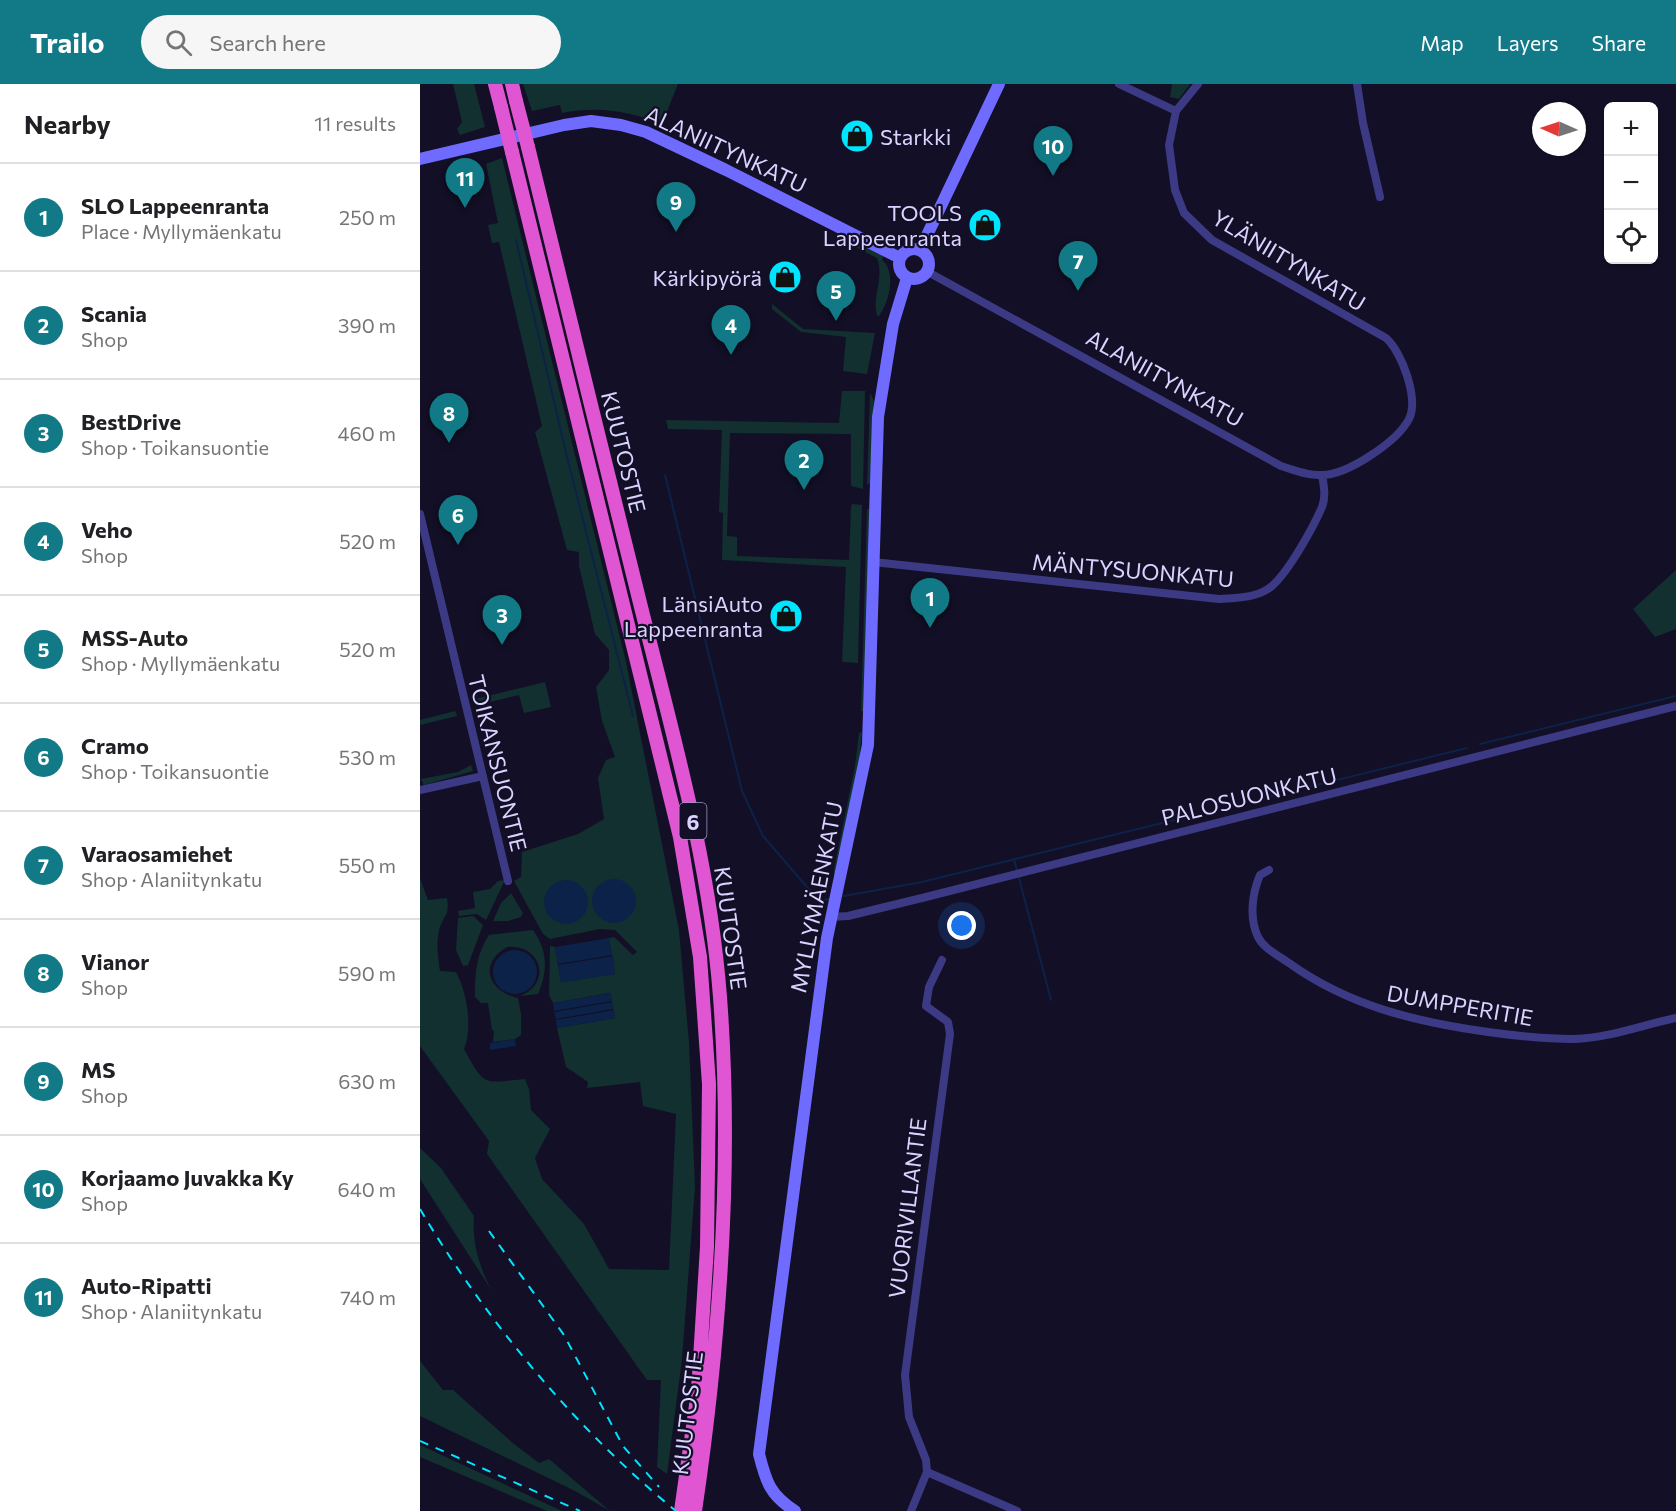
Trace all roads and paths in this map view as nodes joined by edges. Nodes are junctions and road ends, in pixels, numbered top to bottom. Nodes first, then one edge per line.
1 (999, 84) edge
2 (1119, 84) edge
3 (1198, 84) edge
4 (1357, 84) edge
5 (496, 87) edge
6 (513, 89) edge
7 (1176, 111) junction
8 (420, 159) edge
9 (1380, 197) dead end
10 (920, 250) junction
11 (900, 258) junction
12 (928, 272) junction
13 (907, 278) junction
14 (1322, 476) junction
15 (420, 514) edge
16 (873, 562) junction
17 (1676, 706) edge
18 (483, 776) junction
19 (420, 790) edge
20 (1269, 870) dead end
21 (508, 881) dead end
22 (831, 917) junction
23 (942, 960) dead end
24 (1676, 1018) edge
25 (927, 1472) junction
26 (681, 1511) edge
27 (695, 1511) edge
28 (795, 1511) edge
29 (911, 1511) edge
30 (1017, 1511) edge

1 - 10 main road
2 - 7 street
3 - 7 street, YLÄNIITYNKATU
4 - 9 street
5 - 26 highway, KUUTOSTIE / 6, bridge
6 - 27 highway, KUUTOSTIE / 6, bridge
7 - 14 street, YLÄNIITYNKATU
8 - 11 main road, ALANIITYNKATU
10 - 11 main road
10 - 12 main road
11 - 13 main road
12 - 13 main road
12 - 14 street, ALANIITYNKATU
13 - 16 main road, MYLLYMÄENKATU
14 - 16 street, MÄNTYSUONKATU
15 - 18 street, TOIKANSUONTIE
16 - 22 main road, MYLLYMÄENKATU
17 - 22 street, PALOSUONKATU
18 - 19 street
18 - 21 street, TOIKANSUONTIE
20 - 24 street, DUMPPERITIE
22 - 28 main road, MYLLYMÄENKATU
23 - 25 street, VUORIVILLANTIE
25 - 29 street
25 - 30 street

